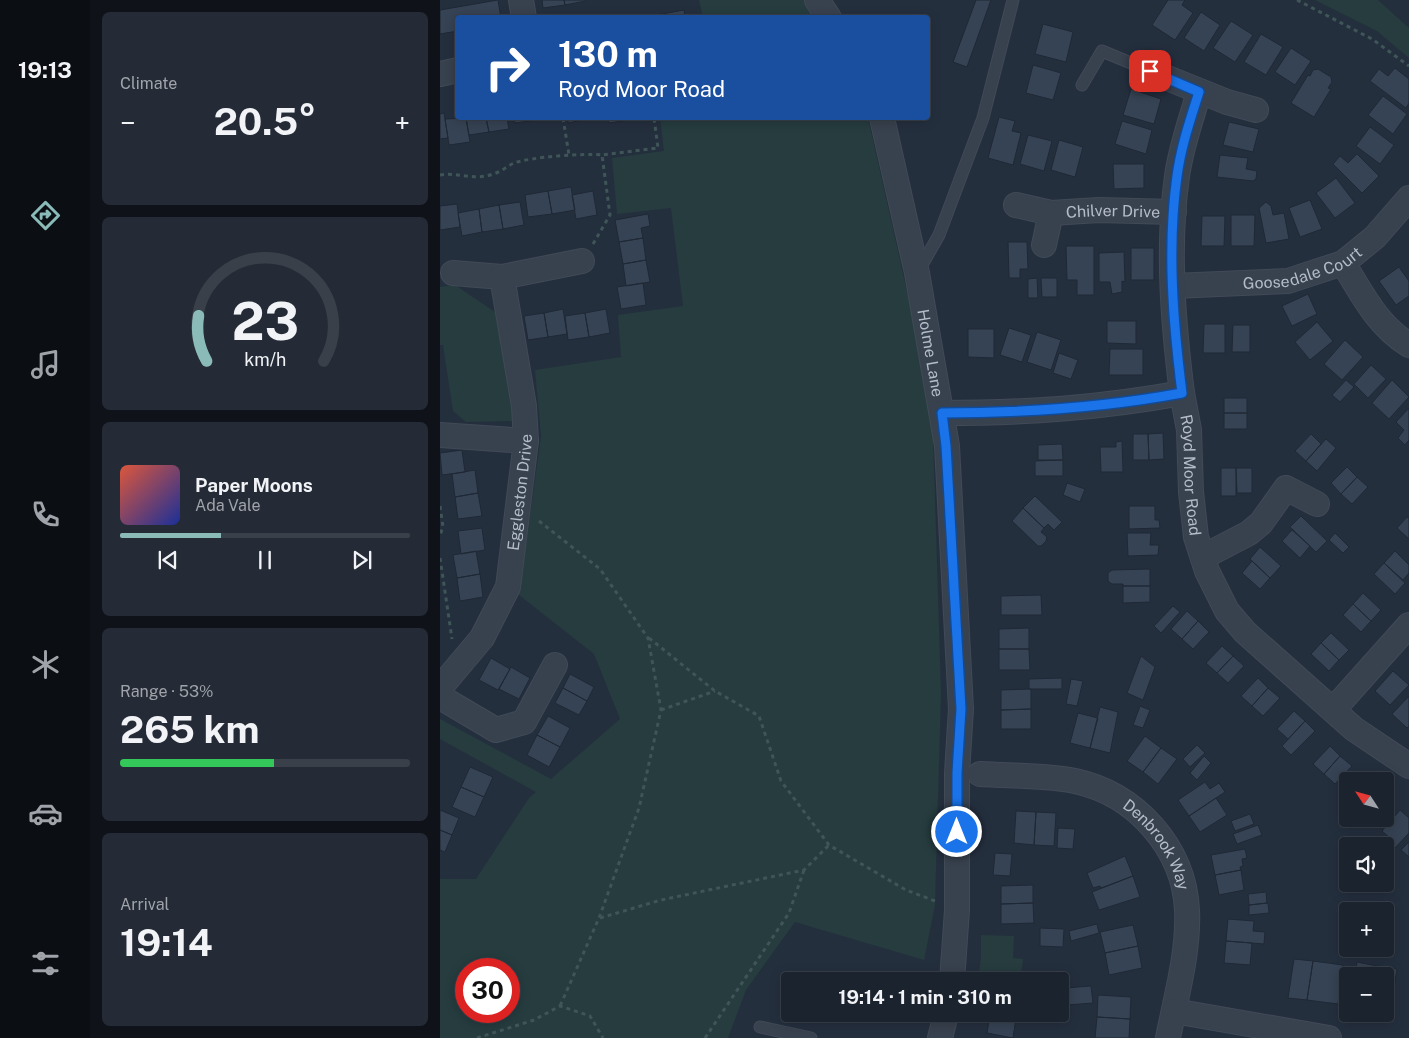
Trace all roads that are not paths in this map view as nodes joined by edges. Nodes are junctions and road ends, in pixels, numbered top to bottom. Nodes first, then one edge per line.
1 (521, 0) edge
2 (817, 0) edge
3 (1013, 0) edge
4 (524, 15) edge
5 (827, 15) edge
6 (455, 71) edge
7 (1150, 71) joint
8 (440, 74) edge
9 (1082, 85) dead end
10 (1199, 92) junction
11 (1256, 110) dead end
12 (882, 120) edge
13 (1409, 198) edge
14 (1016, 205) dead end
15 (1174, 212) junction
16 (1051, 213) junction
17 (1044, 245) dead end
18 (582, 261) road end
19 (1343, 262) junction
20 (453, 273) dead end
21 (917, 273) junction
22 (502, 277) junction
23 (1173, 286) junction
24 (1409, 345) edge
25 (1182, 393) junction
26 (942, 413) junction
27 (440, 435) edge
28 (526, 441) junction
29 (1317, 504) dead end
30 (1203, 557) junction
31 (1409, 625) edge
32 (555, 665) dead end
33 (440, 688) edge
34 (440, 697) edge
35 (1333, 710) junction
36 (1409, 766) edge
37 (980, 774) dead end
38 (953, 972) edge
39 (1174, 1011) junction
40 (944, 1022) edge
41 (760, 1027) dead end
42 (811, 1038) edge
43 (940, 1038) edge
44 (1168, 1038) edge
45 (1329, 1038) edge

1 - 4 street
2 - 5 street
3 - 21 lane
6 - 8 street
7 - 9 lane
7 - 10 street
10 - 11 street
10 - 15 street, Chilver Drive
12 - 21 street, Holme Lane
13 - 19 street, Goosedale Court
14 - 16 street, Chilver Drive
15 - 16 street, Chilver Drive
15 - 23 street, Chilver Drive
16 - 17 street, Chilver Drive
18 - 22 street
19 - 23 street, Goosedale Court
19 - 24 street
20 - 22 street
21 - 26 street, Holme Lane
22 - 28 street, Eggleston Drive
23 - 25 street, Chilver Drive
25 - 26 street, Royd Moor Road
25 - 30 street, Royd Moor Road
26 - 38 street, Holme Lane
27 - 28 street
28 - 33 street, Eggleston Drive
29 - 30 street, Royd Moor Road
30 - 35 street, Royd Moor Road
31 - 35 street
32 - 34 street
35 - 36 street, Royd Moor Road
37 - 39 street, Denbrook Way
39 - 44 street, Denbrook Way
39 - 45 street
40 - 43 street
41 - 42 lane

